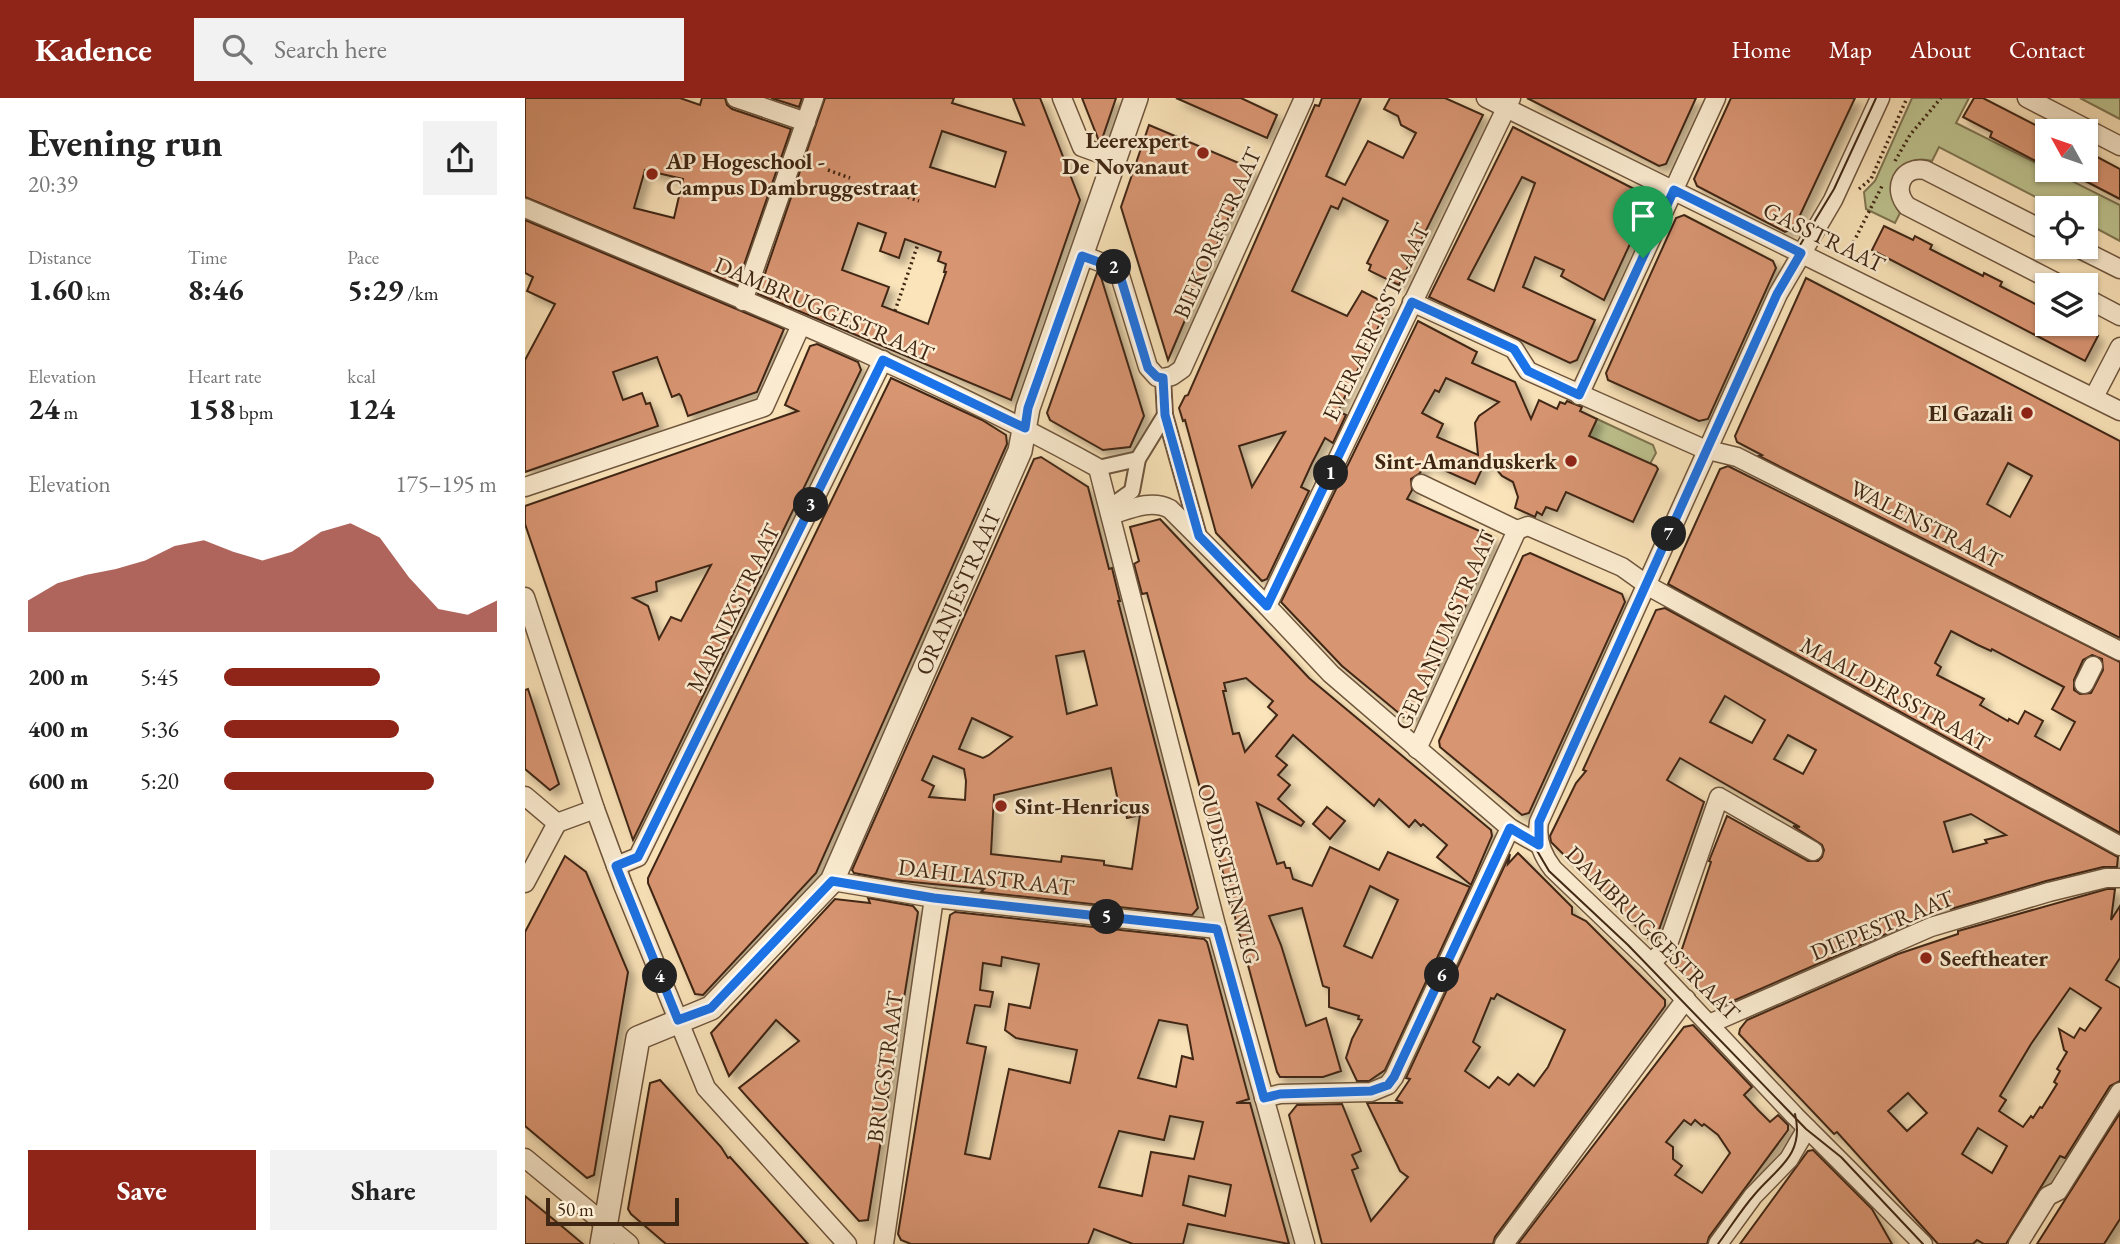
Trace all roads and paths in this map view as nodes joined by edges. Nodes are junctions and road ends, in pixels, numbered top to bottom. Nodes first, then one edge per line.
1 (736, 98) edge
2 (814, 98) edge
3 (1062, 98) edge
4 (1136, 98) edge
5 (1304, 98) edge
6 (1486, 98) edge
7 (1716, 98) edge
8 (1880, 98) edge
9 (2027, 98) edge
10 (1509, 102) edge
11 (806, 122) junction
12 (2120, 146) edge
13 (1115, 159) junction
14 (828, 170) dead end
15 (850, 178) dead end
16 (871, 185) dead end
17 (1674, 190) junction
18 (919, 201) dead end
19 (525, 208) edge
20 (2035, 226) edge
21 (918, 244) dead end
22 (1801, 253) junction
23 (1082, 256) junction
24 (2098, 258) edge
25 (2120, 269) edge
26 (2038, 273) edge
27 (743, 301) junction
28 (1412, 302) junction
29 (2098, 304) edge
30 (895, 310) dead end
31 (2120, 316) edge
32 (801, 325) junction
33 (2120, 347) edge
34 (883, 360) junction
35 (1163, 378) junction
36 (1579, 395) junction
37 (2094, 397) junction
38 (2120, 411) edge
39 (1165, 415) junction
40 (1025, 428) junction
41 (1708, 450) junction
42 (1138, 459) junction
43 (1098, 468) junction
44 (1421, 484) dead end
45 (525, 487) edge
46 (1111, 515) junction
47 (1517, 530) junction
48 (1199, 536) junction
49 (1647, 584) junction
50 (525, 597) edge
51 (1267, 606) junction
52 (2104, 653) edge
53 (2084, 684) dead end
54 (1417, 749) junction
55 (525, 796) edge
56 (595, 809) junction
57 (557, 823) junction
58 (1510, 828) junction
59 (1539, 845) junction
60 (2120, 846) edge
61 (1813, 851) dead end
62 (616, 866) junction
63 (2120, 878) edge
64 (832, 881) junction
65 (525, 883) edge
66 (934, 898) junction
67 (1217, 929) junction
68 (1651, 963) junction
69 (1686, 999) junction
70 (678, 1020) junction
71 (1709, 1024) junction
72 (2120, 1092) edge
73 (1264, 1098) junction
74 (1807, 1128) junction
75 (525, 1158) edge
76 (603, 1234) edge
77 (629, 1244) edge
78 (847, 1244) edge
79 (884, 1244) edge
80 (1305, 1244) edge
81 (1504, 1244) edge
82 (1718, 1244) edge
83 (1923, 1244) edge
84 (2018, 1244) edge

1 - 11 street
2 - 11 street
3 - 13 street
4 - 13 street, ORANJESTRAAT
5 - 35 street, BIEKORFSTRAAT
6 - 10 street, GASSTRAAT
7 - 17 street
8 - 22 street
9 - 12 street
10 - 17 street, GASSTRAAT
10 - 28 street, EVERAERTSSTRAAT
11 - 27 street
13 - 23 street, ORANJESTRAAT
14 - 15 path
16 - 18 path
17 - 22 street, GASSTRAAT
17 - 36 street
19 - 27 street, DAMBRUGGESTRAAT
20 - 26 street
21 - 30 path
22 - 37 street, GASSTRAAT
22 - 41 street
23 - 35 street
23 - 40 street, ORANJESTRAAT
24 - 25 street
27 - 32 street, DAMBRUGGESTRAAT
28 - 36 street, WALENSTRAAT
28 - 51 street, EVERAERTSSTRAAT
29 - 31 street
32 - 34 street, DAMBRUGGESTRAAT
32 - 45 street
33 - 37 street
34 - 40 street, DAMBRUGGESTRAAT
34 - 62 street, MARNIXSTRAAT
35 - 39 street
36 - 41 street, WALENSTRAAT
37 - 38 street, GASSTRAAT
39 - 42 street
39 - 48 street
40 - 43 street, DAMBRUGGESTRAAT
40 - 64 street, ORANJESTRAAT
41 - 49 street
41 - 52 street, WALENSTRAAT
42 - 43 street
42 - 46 street
43 - 46 street
44 - 47 street, MAALDERSSTRAAT
46 - 48 street, DAMBRUGGESTRAAT
46 - 67 street, OUDESTEENWEG
47 - 49 street, MAALDERSSTRAAT
47 - 54 street, GERANIUMSTRAAT
48 - 51 street, DAMBRUGGESTRAAT
49 - 59 street
49 - 60 street, MAALDERSSTRAAT
50 - 56 street
51 - 54 street, DAMBRUGGESTRAAT
52 - 53 street
54 - 58 street, DAMBRUGGESTRAAT
55 - 57 street
56 - 57 street
56 - 62 street
57 - 65 street
58 - 59 street, DAMBRUGGESTRAAT
58 - 73 street
59 - 68 street, DAMBRUGGESTRAAT
61 - 68 street
62 - 70 street
63 - 71 street, DIEPESTRAAT
64 - 66 street, DAHLIASTRAAT
64 - 70 street, ORANJESTRAAT
66 - 67 street, DAHLIASTRAAT
66 - 79 street, BRUGSTRAAT
67 - 73 street, OUDESTEENWEG
68 - 69 street, DAMBRUGGESTRAAT
69 - 71 street, DAMBRUGGESTRAAT
69 - 81 street
70 - 76 street, ORANJESTRAAT
70 - 78 street
71 - 74 street, DAMBRUGGESTRAAT
72 - 84 street
73 - 80 street, OUDESTEENWEG
74 - 82 street
74 - 83 street, DAMBRUGGESTRAAT
75 - 76 street
76 - 77 street

